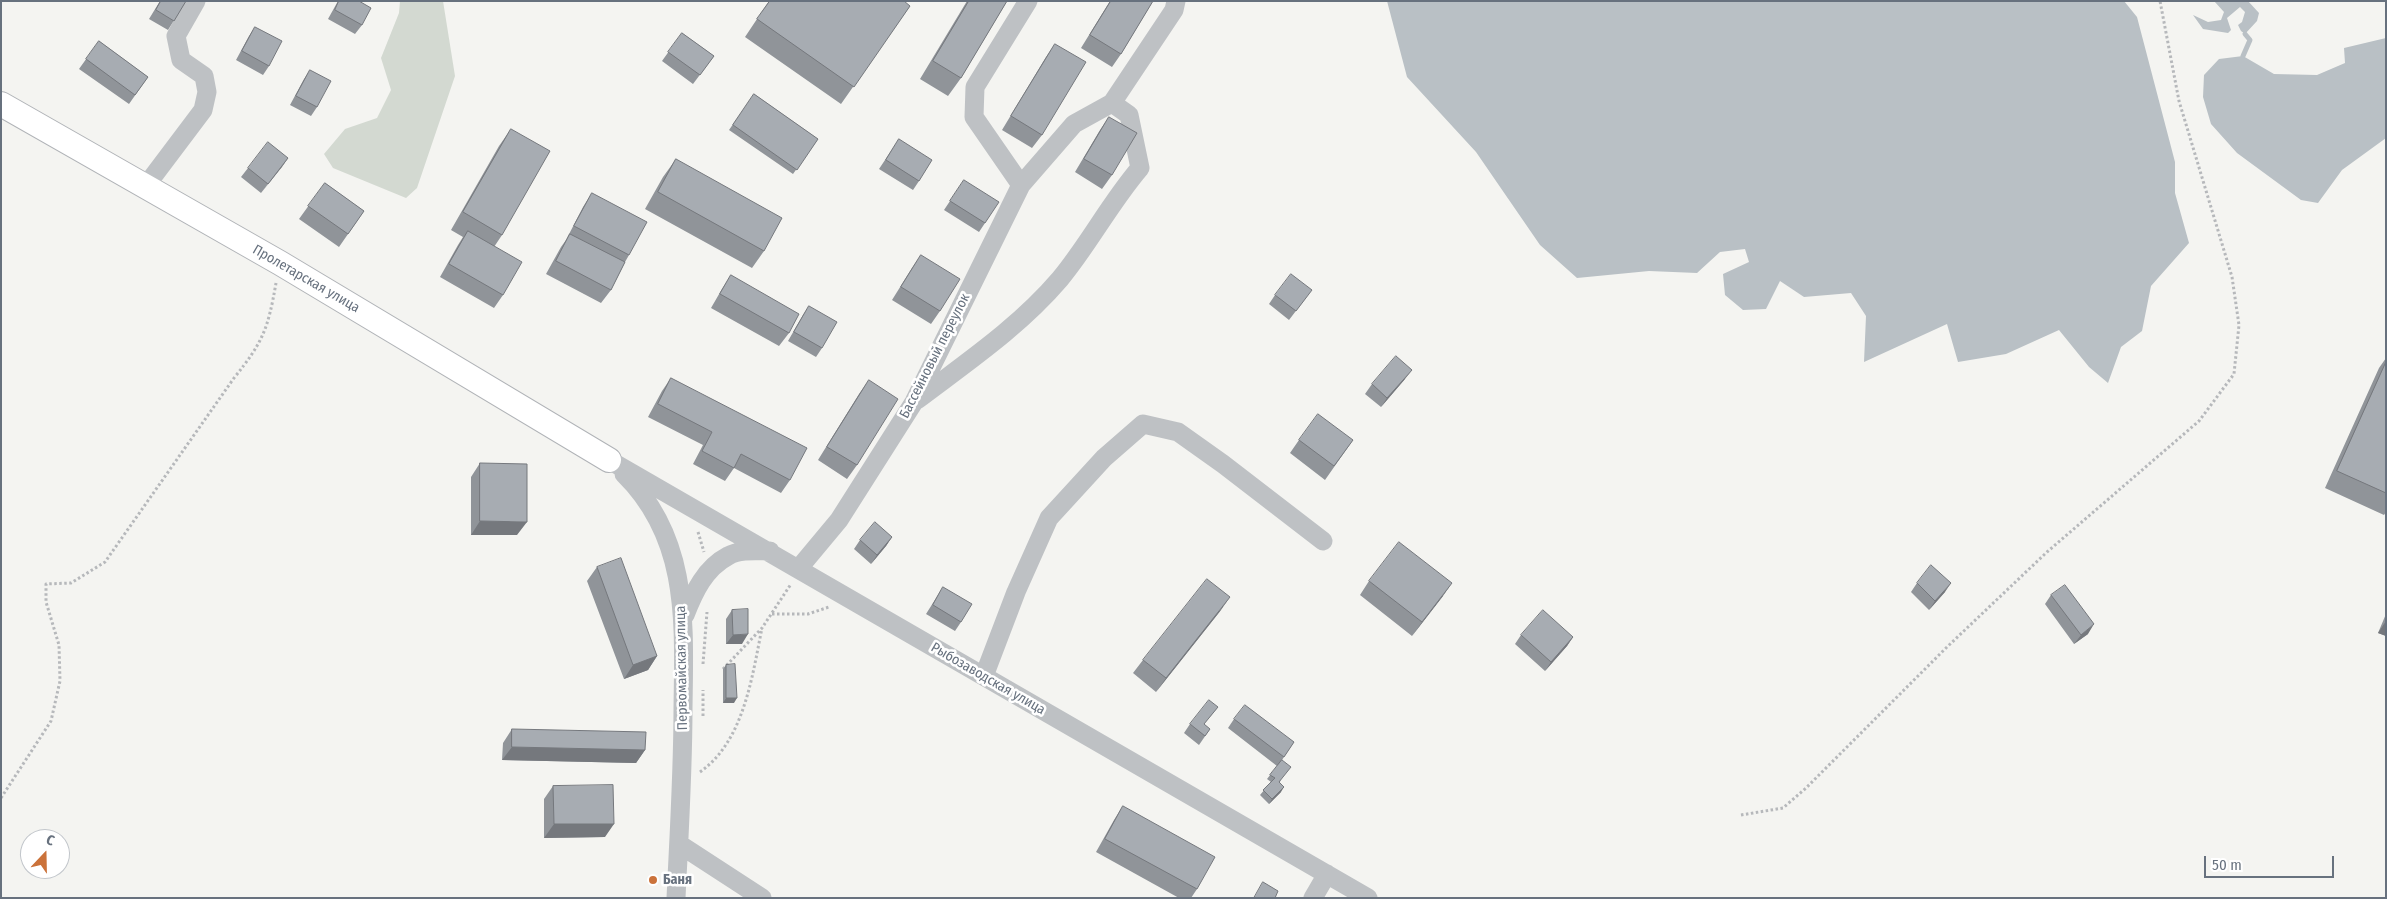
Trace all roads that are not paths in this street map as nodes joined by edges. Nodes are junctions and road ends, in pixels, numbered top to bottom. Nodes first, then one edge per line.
1 (196, 1) edge
2 (1028, 1) edge
3 (1176, 1) edge
4 (1112, 103) junction
5 (1, 104) edge
6 (1021, 185) junction
7 (145, 187) junction
8 (914, 402) junction
9 (609, 460) junction
10 (1323, 541) dead end
11 (771, 551) junction
12 (799, 568) junction
13 (684, 619) junction
14 (984, 676) junction
15 (679, 844) junction
16 (1327, 874) junction
17 (676, 898) edge
18 (762, 898) edge
19 (1313, 898) edge
20 (1368, 898) edge

1 - 7 street
2 - 6 street
3 - 4 street, Бассейновый переулок
4 - 6 street, Бассейновый переулок
4 - 8 street
5 - 7 main road, Пролетарская улица
6 - 8 street, Бассейновый переулок
7 - 9 main road, Пролетарская улица
8 - 12 street, Бассейновый переулок
9 - 11 street, Рыбозаводская улица
9 - 13 street, Первомайская улица
10 - 14 street
11 - 12 street, Рыбозаводская улица
11 - 13 street
12 - 14 street, Рыбозаводская улица
13 - 15 street, Первомайская улица
14 - 16 street, Рыбозаводская улица
15 - 17 street, Первомайская улица
15 - 18 street
16 - 19 street
16 - 20 street, Рыбозаводская улица

